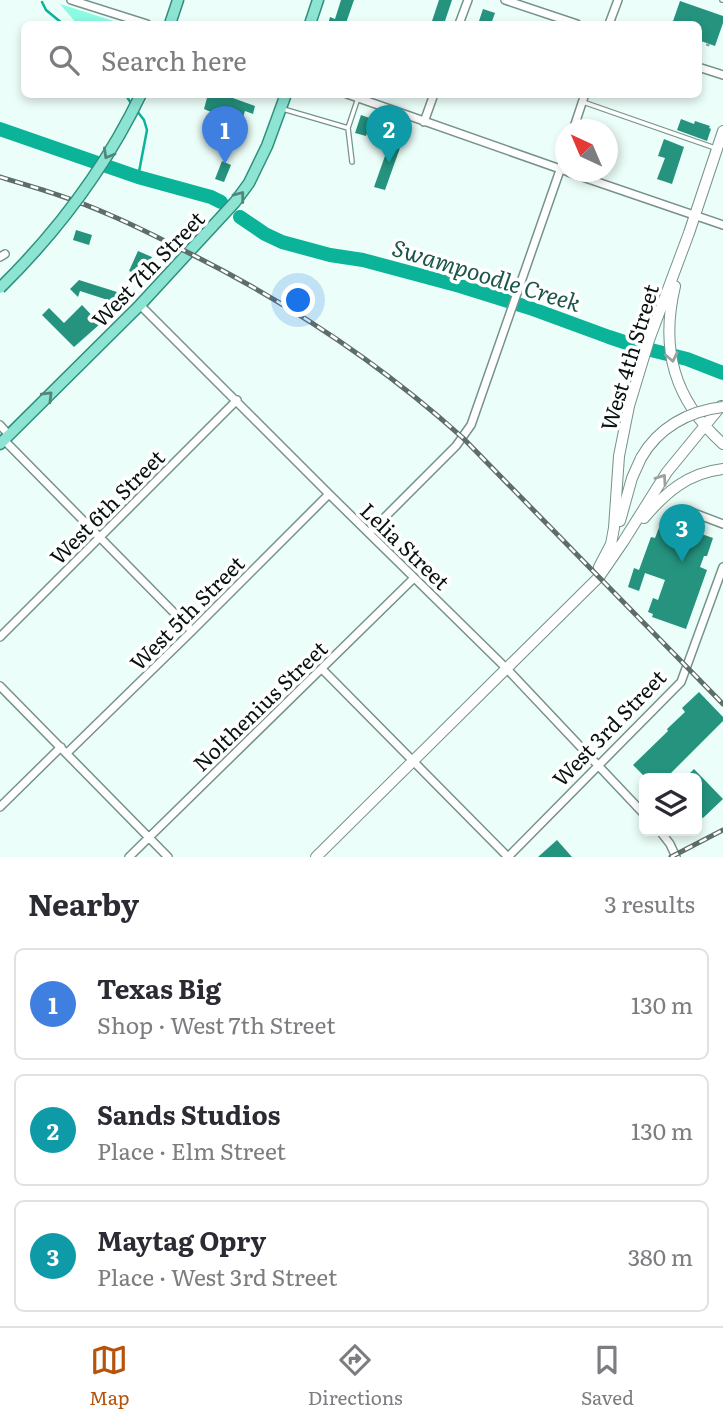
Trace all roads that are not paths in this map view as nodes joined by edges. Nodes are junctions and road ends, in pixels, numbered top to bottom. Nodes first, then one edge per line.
1 (71, 0) edge
2 (178, 0) edge
3 (318, 0) edge
4 (468, 0) edge
5 (505, 0) edge
6 (618, 0) edge
7 (138, 21) edge
8 (171, 21) edge
9 (311, 21) edge
10 (460, 21) edge
11 (568, 21) edge
12 (610, 21) edge
13 (702, 68) edge
14 (723, 75) edge
15 (139, 98) edge
16 (285, 98) edge
17 (358, 98) joint
18 (433, 98) edge
19 (584, 98) edge
20 (281, 108) junction
21 (577, 119) edge
22 (424, 122) junction
23 (348, 128) junction
24 (723, 131) edge
25 (717, 148) junction
26 (352, 162) dead end
27 (555, 167) edge
28 (560, 182) edge
29 (599, 182) edge
30 (694, 215) junction
31 (723, 225) edge
32 (679, 261) junction
33 (0, 288) edge
34 (140, 304) junction
35 (237, 400) junction
36 (723, 405) edge
37 (0, 425) edge
38 (704, 425) junction
39 (4, 440) edge
40 (723, 444) edge
41 (723, 469) edge
42 (329, 494) junction
43 (685, 510) dead end
44 (723, 524) edge
45 (369, 533) junction
46 (100, 537) junction
47 (623, 542) junction
48 (611, 544) junction
49 (723, 567) edge
50 (414, 578) junction
51 (582, 594) junction
52 (192, 631) junction
53 (0, 637) edge
54 (322, 669) junction
55 (506, 669) junction
56 (0, 685) edge
57 (64, 750) junction
58 (413, 760) junction
59 (599, 765) junction
60 (0, 807) edge
61 (639, 809) edge
62 (664, 836) edge
63 (149, 838) junction
64 (129, 857) edge
65 (168, 857) edge
66 (316, 857) edge
67 (508, 857) edge
68 (676, 857) edge

1 - 7 street
2 - 8 main road
3 - 9 main road
4 - 10 street
5 - 11 street
6 - 12 street
13 - 14 street
15 -> 33 main road, bridge
16 - 20 main road, West 7th Street
17 - 22 street
17 - 23 lane
18 - 22 street
19 - 21 street
19 - 25 lane
20 - 23 lane
34 -> 20 main road, West 7th Street
22 - 27 street
23 - 26 lane
24 - 25 main road, West 4th Street
25 - 30 main road, West 4th Street
28 - 45 street
29 - 30 street
30 - 31 street
30 - 32 main road, West 4th Street
32 -> 38 main road
32 - 48 main road, West 4th Street
34 - 35 street, Lelia Street
39 -> 34 main road, West 7th Street
35 - 42 street, Lelia Street
35 - 46 street, West 6th Street
36 - 38 main road
36 - 48 main road, bridge
37 - 39 street
38 - 40 main road
47 -> 38 main road
39 - 46 street
41 - 47 main road
42 - 45 street, Lelia Street
42 - 52 street, West 5th Street
43 - 44 street
45 - 50 street, Lelia Street
46 - 52 street
46 - 53 street, West 6th Street
47 - 51 main road, West 4th Street
48 - 51 main road, West 4th Street
49 - 59 street, West 3rd Street
50 - 54 street, Nolthenius Street
50 - 55 street, Lelia Street
51 - 55 main road, West 4th Street
52 - 57 street, West 5th Street
54 - 58 street
54 - 63 street, Nolthenius Street
55 - 58 main road, West 4th Street
55 - 59 street, Lelia Street
56 - 57 street
57 - 60 street, West 5th Street
57 - 63 street
58 - 66 main road, West 4th Street
58 - 67 street
59 - 61 street, Lelia Street
59 - 67 street, West 3rd Street
62 - 68 street
63 - 64 street, Nolthenius Street
63 - 65 street

